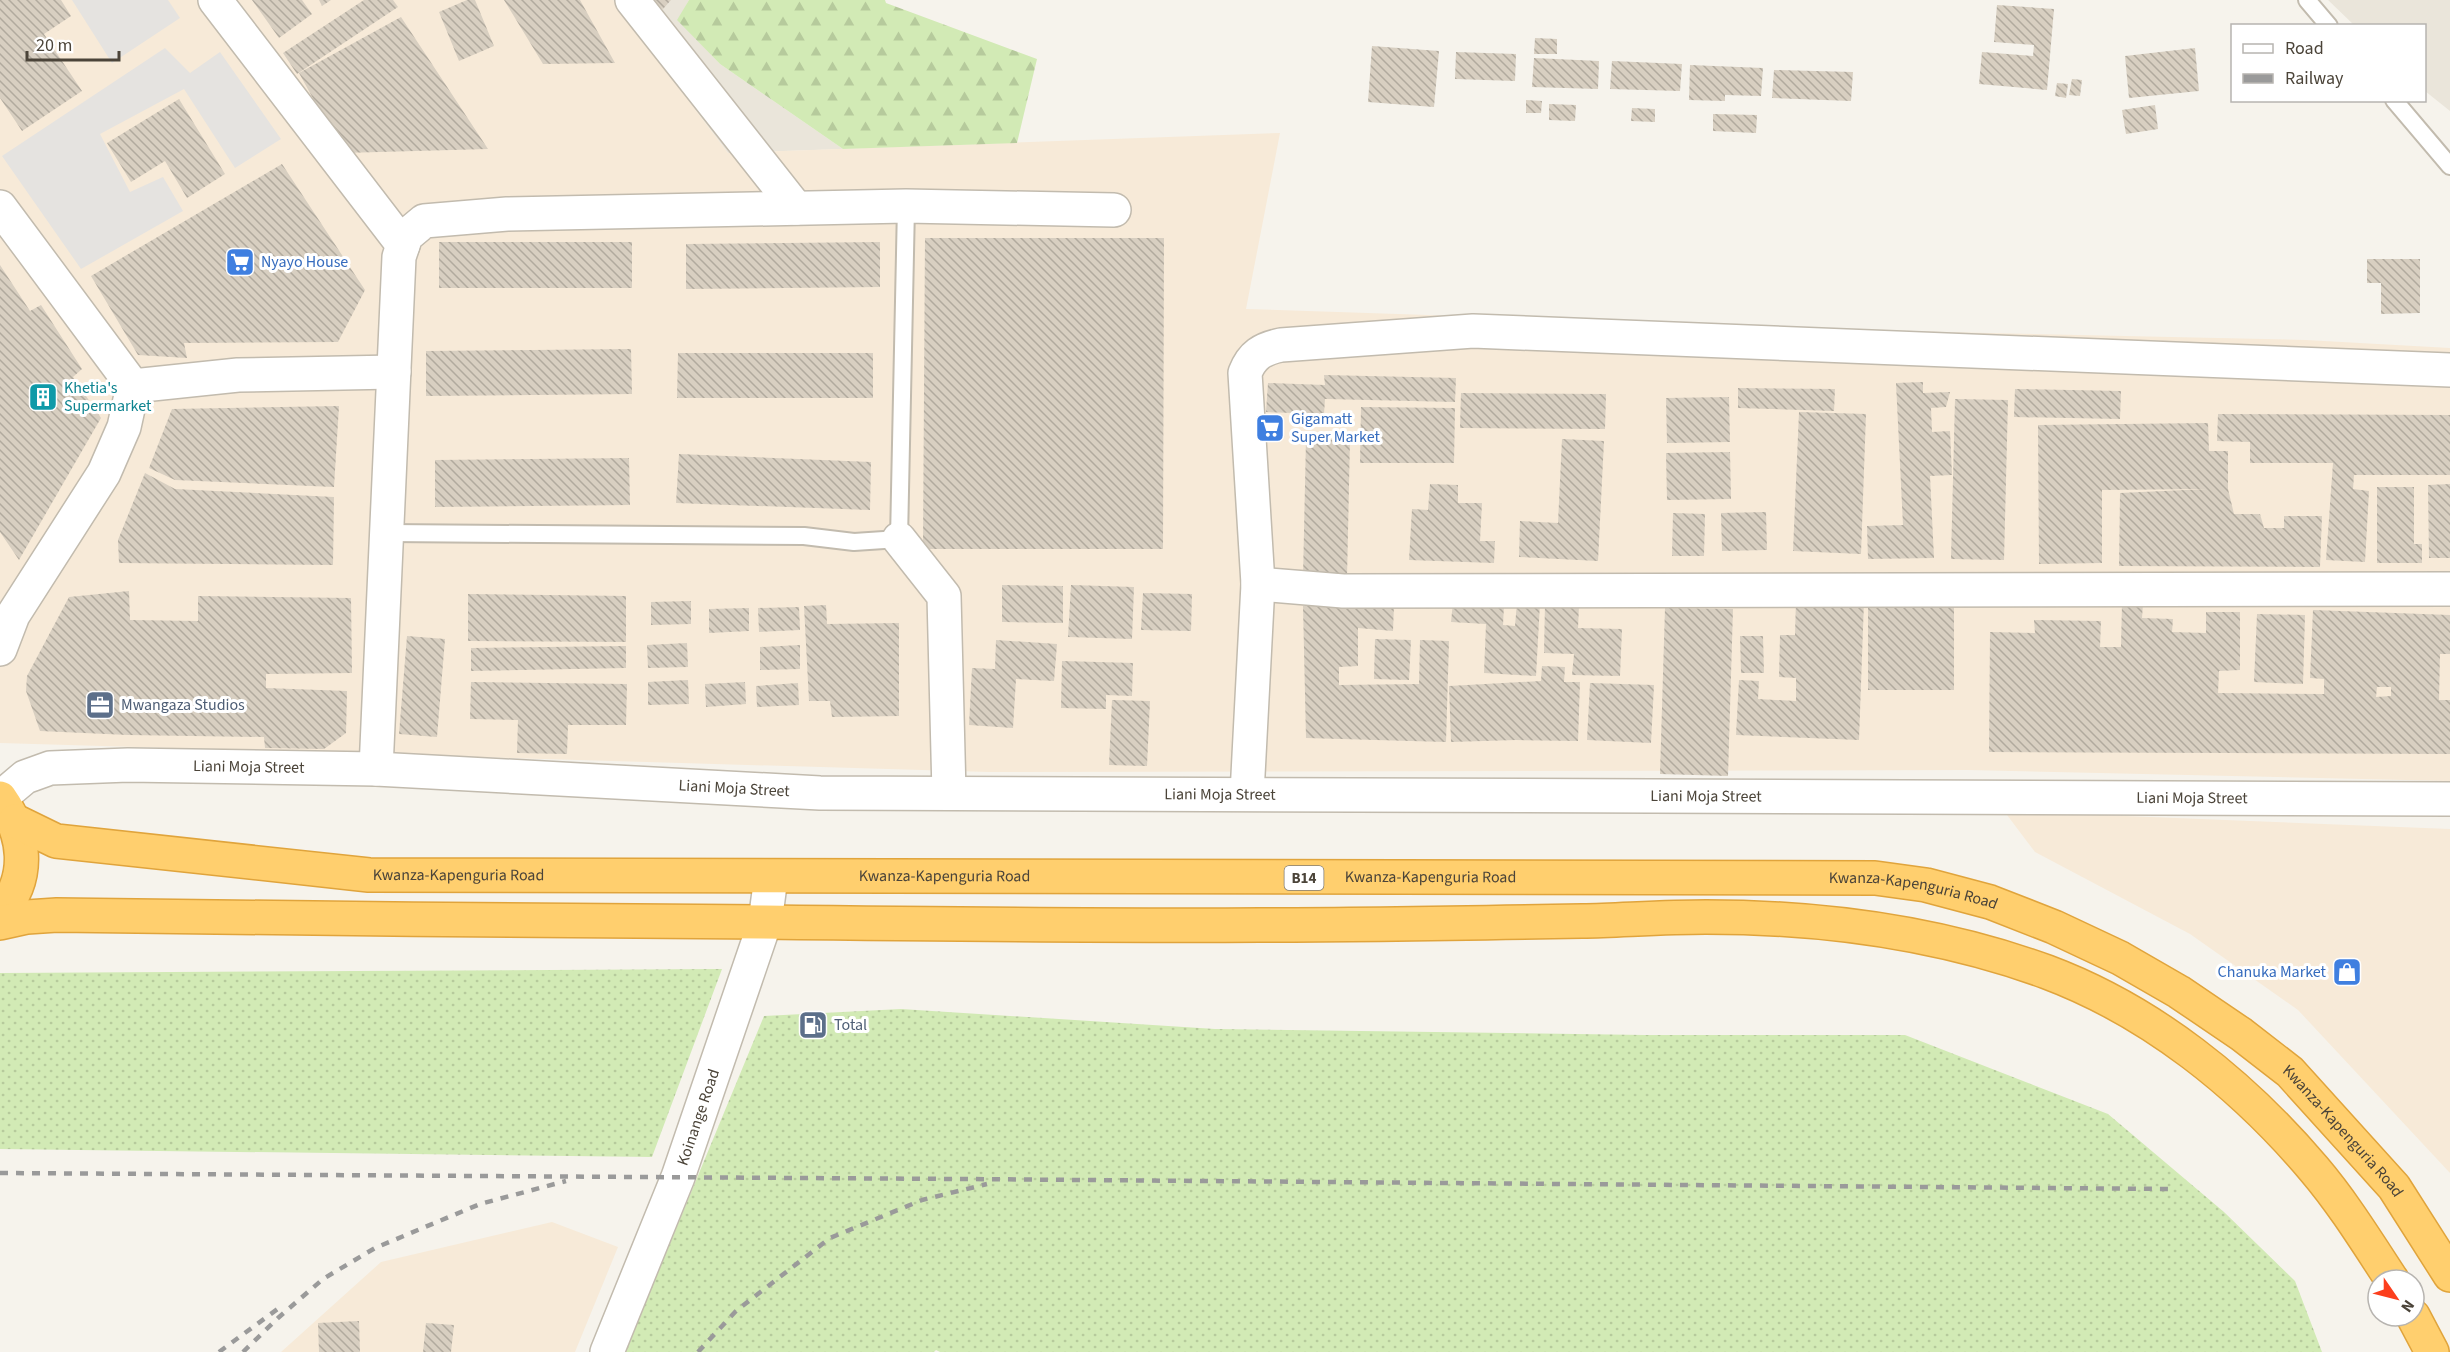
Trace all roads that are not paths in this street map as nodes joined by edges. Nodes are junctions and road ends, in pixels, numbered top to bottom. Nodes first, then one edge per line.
1 (215, 0) edge
2 (632, 0) edge
3 (2307, 0) edge
4 (2327, 24) edge
5 (2396, 102) edge
6 (2450, 166) edge
7 (906, 206) junction
8 (0, 207) edge
9 (796, 208) junction
10 (1114, 210) dead end
11 (403, 245) junction
12 (2450, 370) edge
13 (394, 372) junction
14 (132, 386) junction
15 (387, 533) junction
16 (899, 540) junction
17 (1258, 584) junction
18 (2450, 589) edge
19 (7, 604) edge
20 (0, 649) edge
21 (376, 769) junction
22 (949, 793) junction
23 (1248, 794) junction
24 (2450, 799) edge
25 (5, 806) edge
26 (771, 877) junction
27 (0, 913) edge
28 (0, 922) edge
29 (765, 922) junction
30 (2384, 1268) edge
31 (2450, 1275) edge
32 (2419, 1328) edge
33 (607, 1352) edge
34 (2432, 1352) edge

1 - 11 street
2 - 9 street
3 - 4 lane
5 - 6 lane
7 - 9 street
7 - 10 street
7 - 16 lane
8 - 14 street
9 - 11 street
11 - 13 street
12 - 17 street
13 - 14 street
13 - 15 street
14 - 19 street
15 - 16 lane
15 - 21 street
16 - 22 street
17 - 18 street
17 - 23 street
19 - 20 street
21 - 22 street, Liani Moja Street
21 - 25 street, Liani Moja Street
22 - 23 street, Liani Moja Street
23 - 24 street, Liani Moja Street
25 - 26 highway, Kwanza-Kapenguria Road / B14
25 - 27 highway
26 - 29 street, Koinange Road
26 - 31 highway, Kwanza-Kapenguria Road / B14
28 - 29 highway
29 - 30 highway
29 - 33 street, Koinange Road
32 - 34 highway

